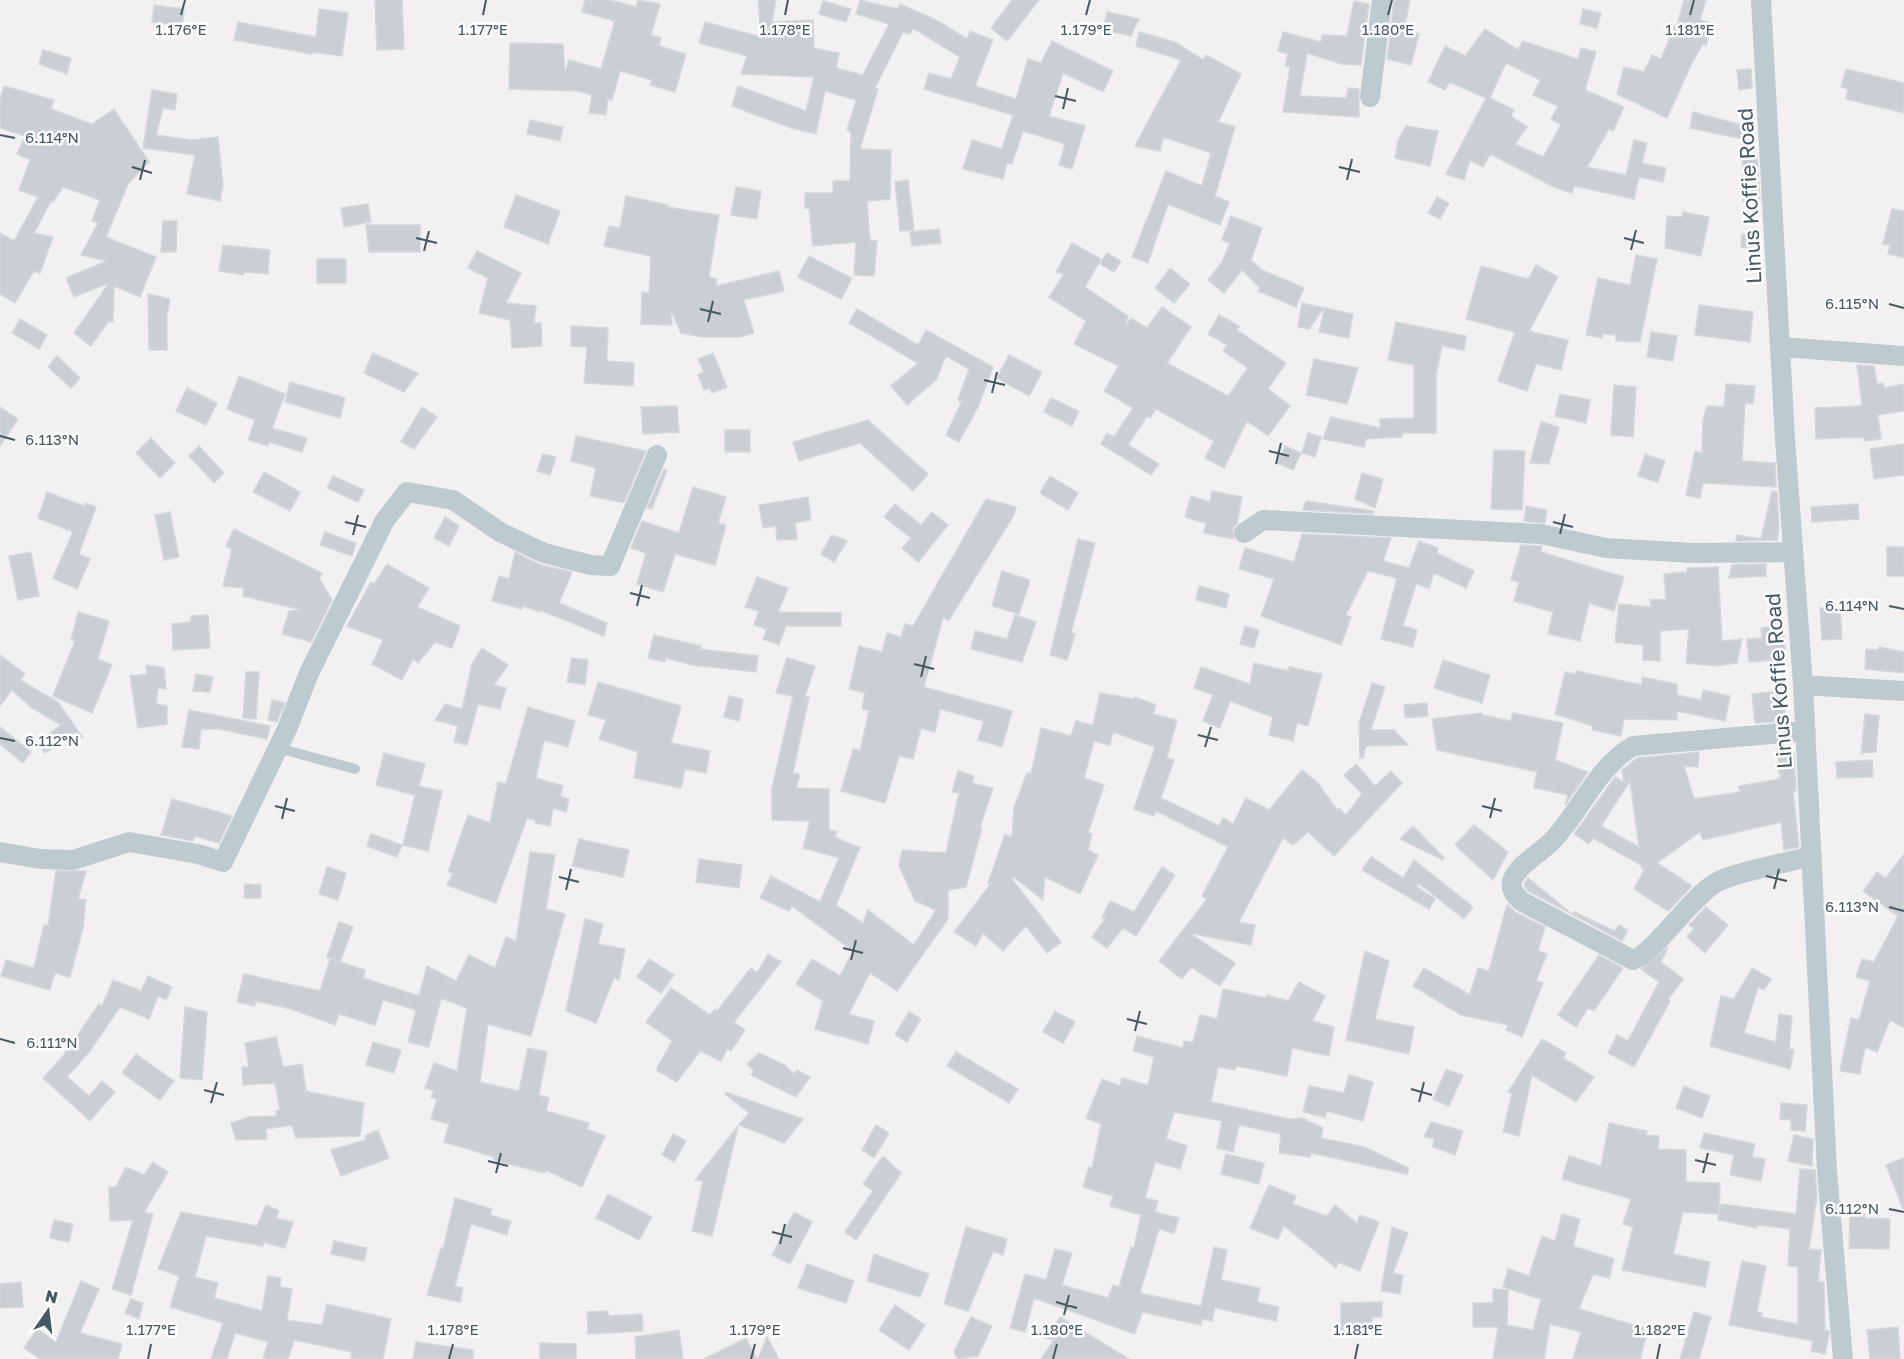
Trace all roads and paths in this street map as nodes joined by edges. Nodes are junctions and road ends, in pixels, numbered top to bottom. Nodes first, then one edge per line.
1 (1382, 0) edge
2 (1761, 0) edge
3 (1370, 97) dead end
4 (1781, 347) junction
5 (1904, 356) edge
6 (657, 455) dead end
7 (1244, 533) dead end
8 (1793, 552) junction
9 (1803, 685) junction
10 (1904, 691) edge
11 (1806, 731) junction
12 (278, 748) junction
13 (355, 769) dead end
14 (0, 852) edge
15 (1812, 856) junction
16 (1843, 1359) edge

1 - 3 street
2 - 4 street, Linus Koffie Road
4 - 5 street
4 - 8 street, Linus Koffie Road
6 - 12 street
7 - 8 street
8 - 9 street, Linus Koffie Road
9 - 10 street
9 - 11 street, Linus Koffie Road
11 - 15 street, Linus Koffie Road
11 - 15 street
12 - 13 lane
12 - 14 street
15 - 16 street, Linus Koffie Road

